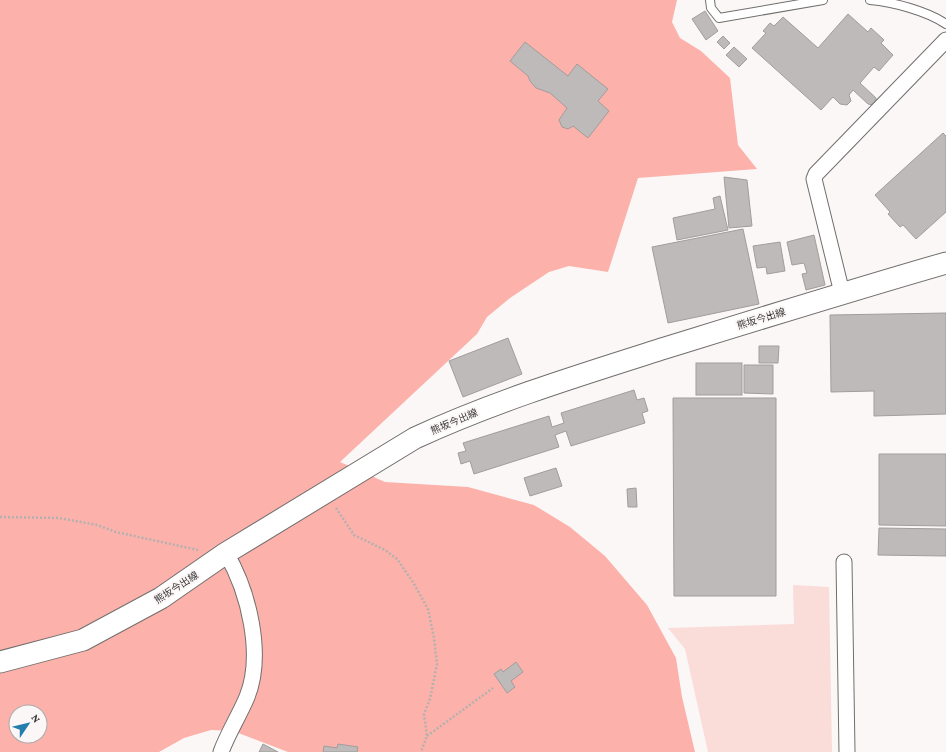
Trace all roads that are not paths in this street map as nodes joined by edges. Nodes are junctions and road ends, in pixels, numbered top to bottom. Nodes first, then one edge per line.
1 (710, 0) edge
2 (823, 0) edge
3 (870, 0) edge
4 (946, 24) edge
5 (946, 40) edge
6 (946, 263) edge
7 (842, 293) junction
8 (226, 554) junction
9 (844, 562) dead end
10 (0, 662) edge
11 (220, 752) edge
12 (847, 752) edge

1 - 2 lane
3 - 4 lane
5 - 7 street
6 - 7 main road, 熊坂今出線
7 - 8 main road, 熊坂今出線
8 - 10 main road, 熊坂今出線
8 - 11 street
9 - 12 street

